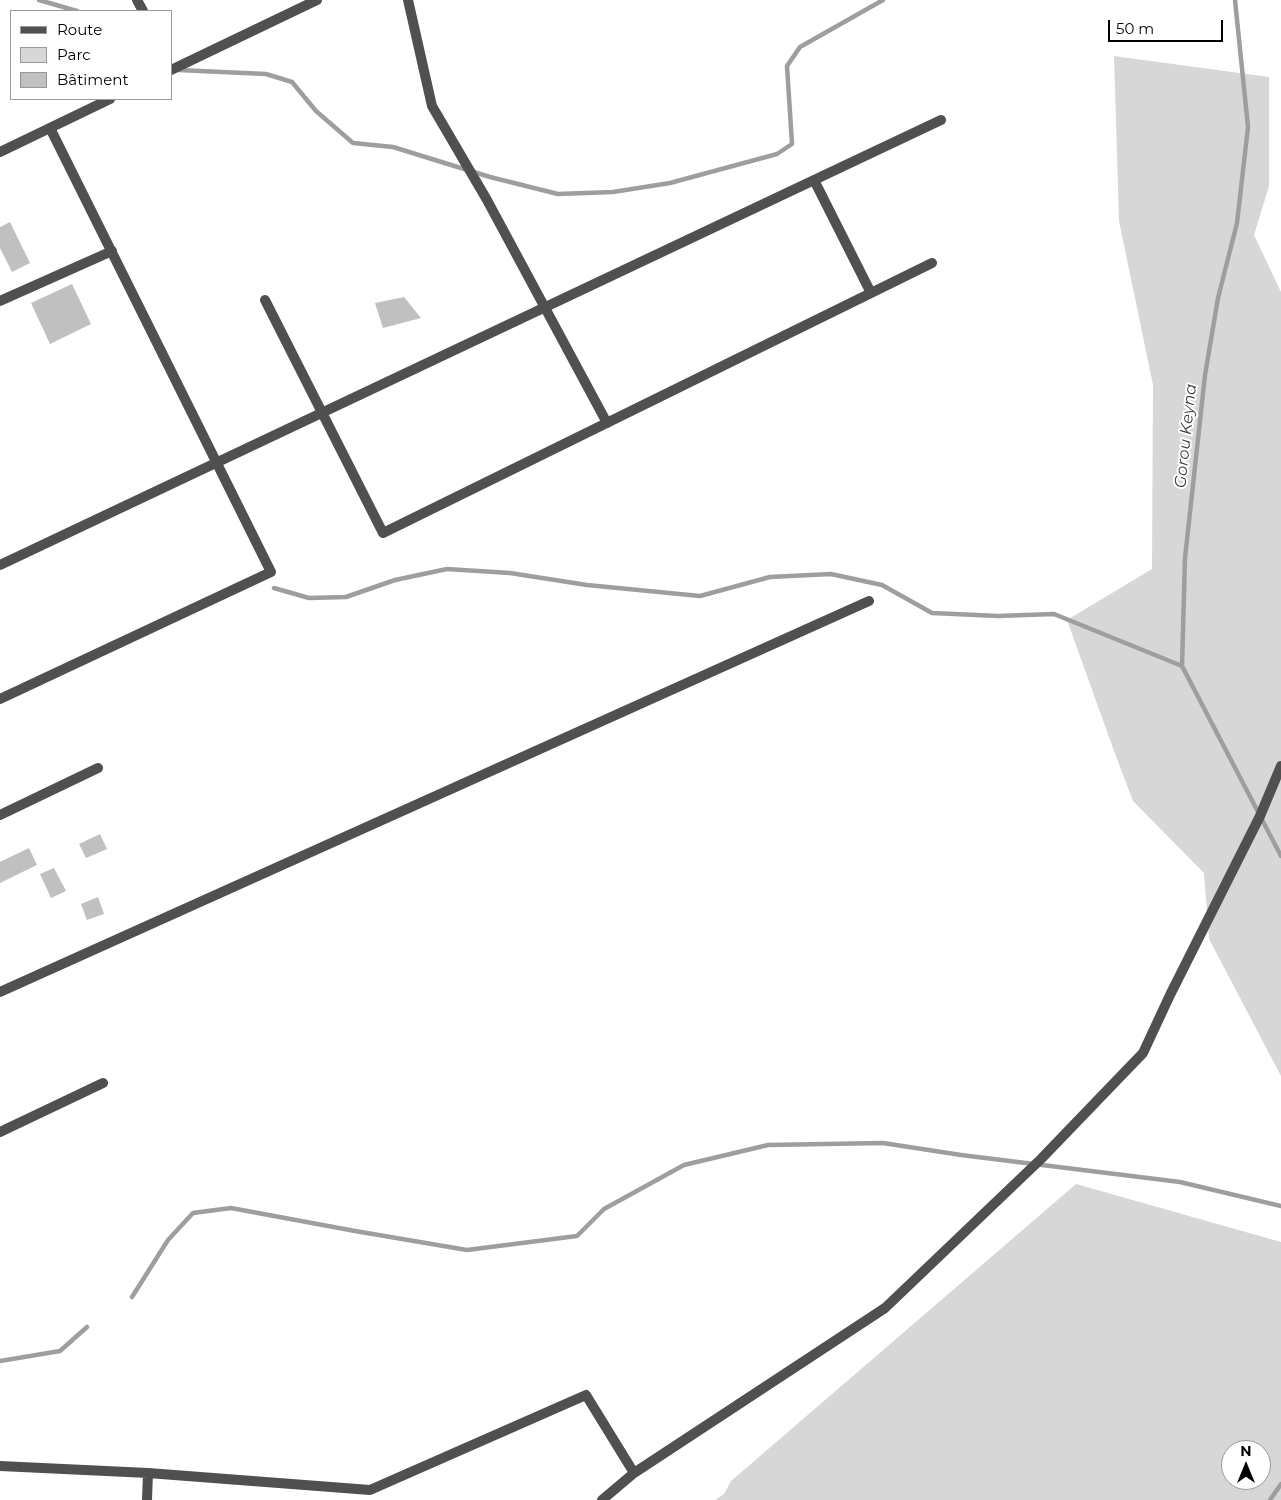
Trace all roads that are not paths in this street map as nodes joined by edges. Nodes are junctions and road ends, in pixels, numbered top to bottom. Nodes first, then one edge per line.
1 (317, 0) edge
2 (408, 0) edge
3 (172, 70) edge
4 (108, 100) edge
5 (941, 120) dead end
6 (50, 128) junction
7 (0, 152) edge
8 (814, 180) junction
9 (112, 251) junction
10 (932, 263) dead end
11 (871, 293) junction
12 (265, 300) dead end
13 (0, 301) edge
14 (545, 308) junction
15 (322, 413) junction
16 (607, 423) junction
17 (217, 463) junction
18 (0, 565) edge
19 (869, 601) dead end
20 (0, 699) edge
21 (1281, 766) edge
22 (98, 768) dead end
23 (0, 815) edge
24 (0, 992) edge
25 (103, 1083) dead end
26 (0, 1132) edge
27 (0, 1466) edge
28 (148, 1473) junction
29 (634, 1473) junction
30 (147, 1500) edge
31 (602, 1500) edge

1 - 3 street
2 - 14 street
4 - 6 street
5 - 8 street
6 - 7 street
6 - 9 street
8 - 11 street
8 - 14 street
9 - 13 street
9 - 17 street
10 - 11 street
11 - 16 street
12 - 15 street
14 - 15 street
14 - 16 street
15 - 16 street
15 - 17 street
17 - 18 street
17 - 20 street
19 - 24 street
21 - 29 street
22 - 23 street
25 - 26 street
27 - 28 street
28 - 29 street
28 - 30 street
29 - 31 street

